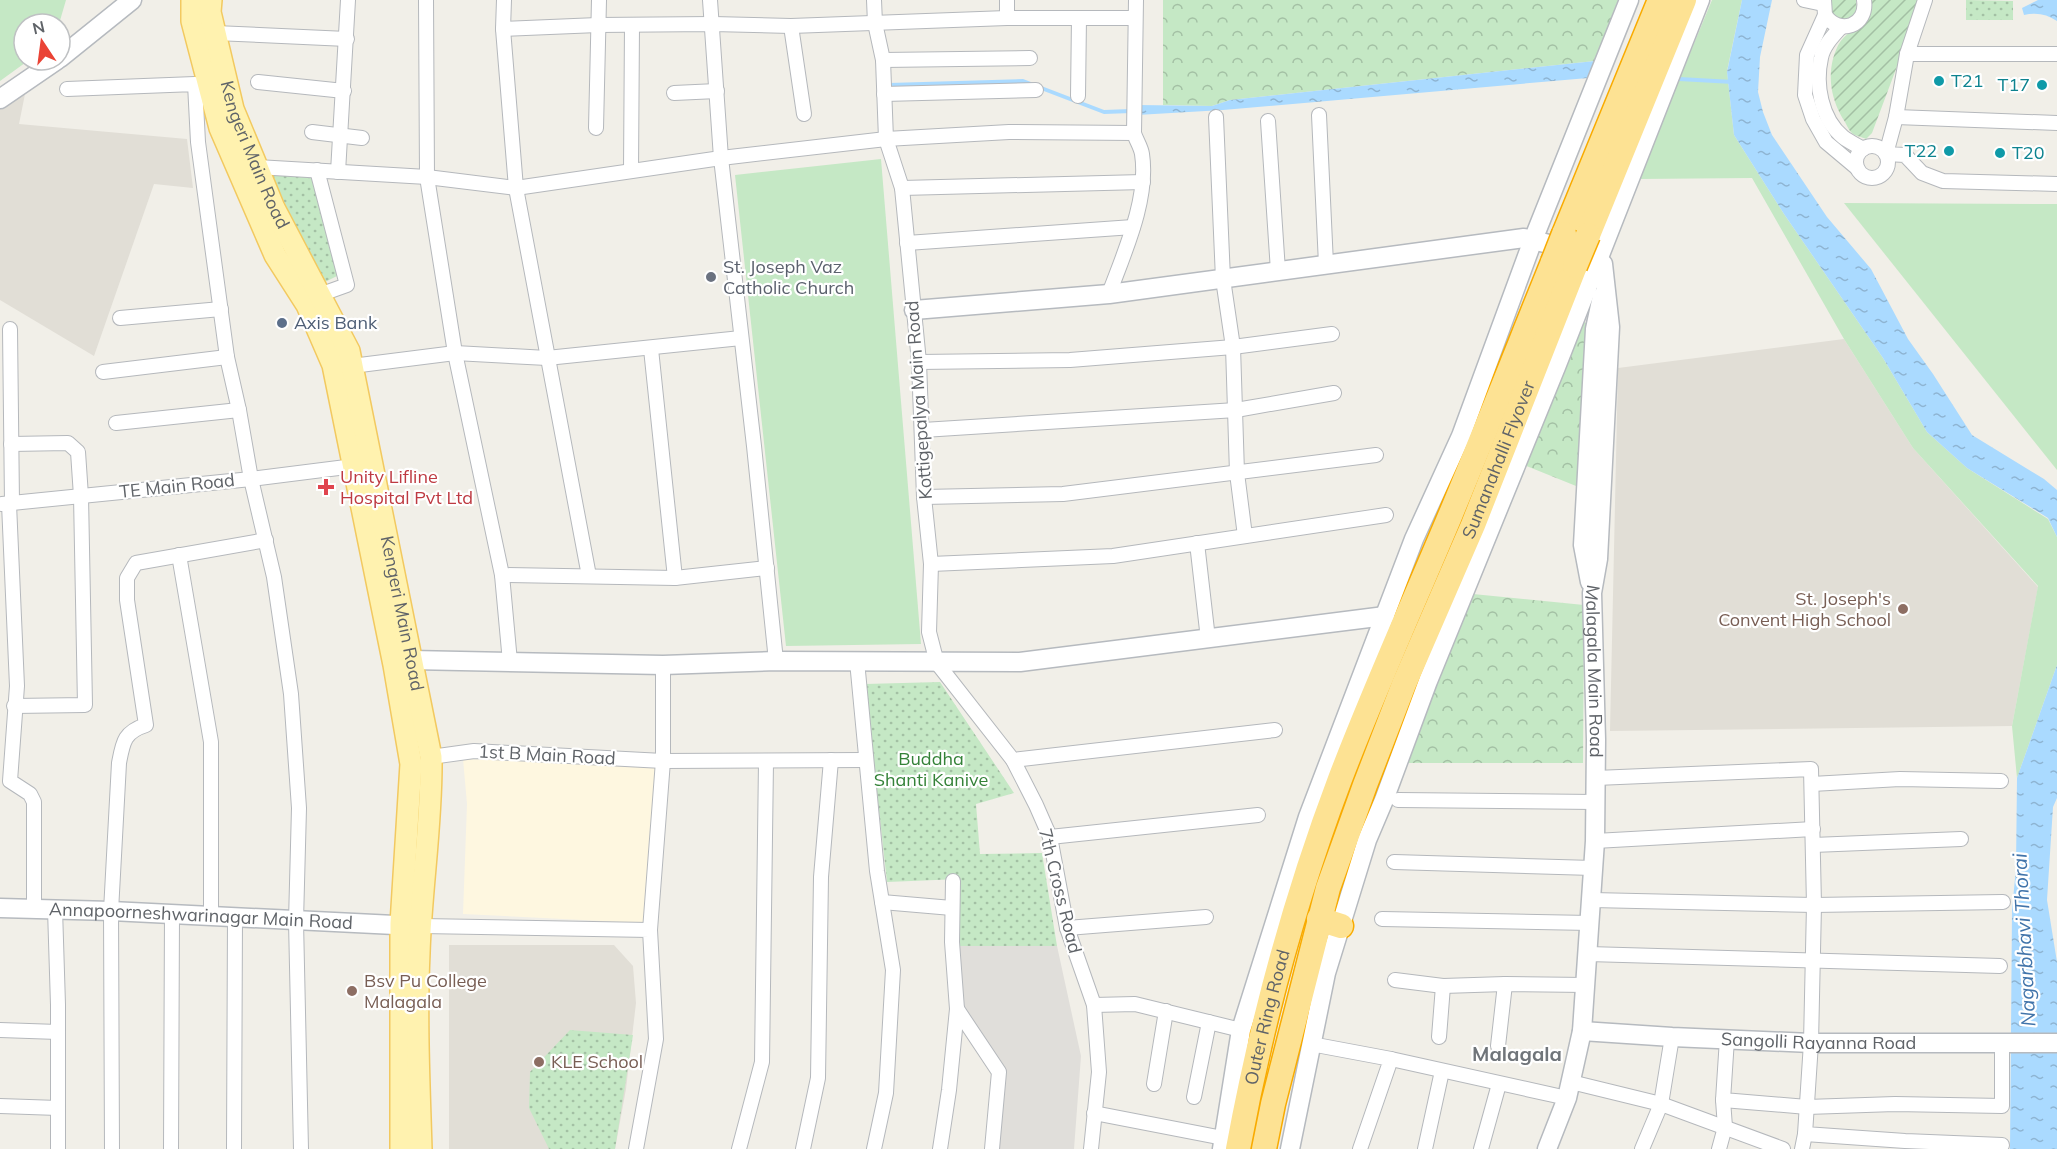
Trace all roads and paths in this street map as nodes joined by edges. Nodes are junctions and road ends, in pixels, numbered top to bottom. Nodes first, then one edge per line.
1 (132, 0) edge
2 (192, 0) edge
3 (211, 0) edge
4 (348, 0) edge
5 (426, 0) edge
6 (504, 0) edge
7 (600, 0) edge
8 (710, 0) edge
9 (874, 0) edge
10 (1007, 0) edge
11 (1136, 0) edge
12 (1629, 0) edge
13 (1660, 0) edge
14 (1684, 0) edge
15 (1700, 0) edge
16 (1804, 0) edge
17 (1864, 0) edge
18 (1926, 0) edge
19 (1824, 6) edge
20 (1007, 18) junction
21 (1079, 18) junction
22 (1135, 18) junction
23 (875, 23) junction
24 (713, 24) junction
25 (598, 25) junction
26 (632, 25) junction
27 (791, 26) junction
28 (1841, 27) junction
29 (502, 29) junction
30 (215, 33) junction
31 (347, 39) junction
32 (72, 48) edge
33 (1907, 54) junction
34 (2057, 54) edge
35 (1030, 58) dead end
36 (883, 60) junction
37 (40, 72) edge
38 (201, 82) junction
39 (258, 82) dead end
40 (67, 89) dead end
41 (717, 90) junction
42 (1036, 90) dead end
43 (344, 91) junction
44 (674, 93) dead end
45 (884, 94) junction
46 (1078, 96) dead end
47 (0, 99) edge
48 (804, 114) dead end
49 (1319, 115) dead end
50 (1216, 117) dead end
51 (1896, 117) junction
52 (1268, 121) dead end
53 (2057, 123) edge
54 (596, 128) dead end
55 (312, 132) dead end
56 (1134, 133) junction
57 (340, 135) junction
58 (362, 138) dead end
59 (886, 139) junction
60 (1868, 147) junction
61 (1886, 154) junction
62 (721, 158) junction
63 (257, 167) junction
64 (1857, 168) junction
65 (317, 170) junction
66 (631, 170) junction
67 (338, 172) junction
68 (426, 177) junction
69 (1143, 182) junction
70 (2057, 184) edge
71 (516, 188) junction
72 (902, 188) junction
73 (1133, 227) junction
74 (1576, 234) junction
75 (1533, 240) junction
76 (907, 243) junction
77 (1599, 260) junction
78 (1326, 264) junction
79 (1564, 264) junction
80 (1278, 271) junction
81 (1223, 279) junction
82 (1109, 294) junction
83 (319, 295) junction
84 (221, 309) junction
85 (914, 310) junction
86 (120, 318) dead end
87 (10, 329) dead end
88 (1332, 334) dead end
89 (741, 338) junction
90 (1233, 347) junction
91 (651, 349) junction
92 (455, 353) junction
93 (227, 357) junction
94 (547, 358) junction
95 (919, 362) junction
96 (352, 366) junction
97 (103, 372) dead end
98 (1334, 393) dead end
99 (239, 410) junction
100 (1236, 410) junction
101 (116, 423) dead end
102 (922, 430) junction
103 (11, 444) junction
104 (1376, 455) dead end
105 (363, 464) junction
106 (1237, 473) junction
107 (251, 479) junction
108 (81, 496) junction
109 (924, 497) junction
110 (7, 504) edge
111 (1386, 515) dead end
112 (1245, 536) junction
113 (266, 540) junction
114 (1197, 543) junction
115 (179, 555) junction
116 (931, 564) junction
117 (767, 568) junction
118 (502, 575) junction
119 (589, 576) junction
120 (675, 578) junction
121 (1385, 616) junction
122 (1208, 639) junction
123 (411, 660) junction
124 (776, 661) junction
125 (857, 661) junction
126 (510, 662) junction
127 (937, 663) junction
128 (663, 665) junction
129 (14, 706) junction
130 (1275, 730) dead end
131 (432, 757) junction
132 (831, 760) junction
133 (865, 760) junction
134 (1013, 760) junction
135 (663, 761) junction
136 (766, 762) junction
137 (1596, 778) junction
138 (2001, 781) dead end
139 (1812, 784) junction
140 (1398, 800) dead end
141 (1595, 802) junction
142 (1258, 815) dead end
143 (1813, 829) junction
144 (1050, 837) junction
145 (1961, 839) dead end
146 (1595, 841) junction
147 (1813, 845) junction
148 (1394, 862) dead end
149 (1593, 868) junction
150 (953, 881) dead end
151 (1296, 883) junction
152 (1592, 900) junction
153 (882, 902) junction
154 (2003, 902) dead end
155 (1814, 905) junction
156 (0, 908) edge
157 (952, 908) junction
158 (34, 909) junction
159 (55, 909) junction
160 (111, 911) junction
161 (172, 914) junction
162 (211, 915) junction
163 (235, 917) junction
164 (1206, 917) dead end
165 (1382, 919) dead end
166 (296, 921) junction
167 (1330, 923) junction
168 (1590, 923) junction
169 (411, 925) junction
170 (1067, 928) junction
171 (650, 930) junction
172 (1588, 954) junction
173 (1813, 962) junction
174 (2000, 966) dead end
175 (1395, 980) dead end
176 (1505, 984) junction
177 (1586, 985) junction
178 (1443, 986) junction
179 (1094, 1005) junction
180 (957, 1008) junction
181 (1166, 1011) junction
182 (1209, 1022) junction
183 (0, 1030) edge
184 (1241, 1030) junction
185 (1582, 1031) junction
186 (58, 1032) junction
187 (1439, 1037) dead end
188 (1672, 1038) junction
189 (1727, 1039) junction
190 (1811, 1043) junction
191 (2005, 1043) junction
192 (2057, 1043) edge
193 (1311, 1044) junction
194 (1498, 1046) dead end
195 (1391, 1059) junction
196 (1442, 1071) junction
197 (1154, 1084) dead end
198 (1499, 1084) junction
199 (1569, 1090) junction
200 (1194, 1097) dead end
201 (1723, 1100) junction
202 (1661, 1104) junction
203 (0, 1106) edge
204 (1807, 1107) junction
205 (58, 1108) junction
206 (1094, 1113) junction
207 (1725, 1126) junction
208 (1805, 1134) junction
209 (1228, 1145) edge
210 (2002, 1145) dead end
211 (641, 1146) edge
212 (58, 1149) edge
213 (112, 1149) edge
214 (171, 1149) edge
215 (234, 1149) edge
216 (301, 1149) edge
217 (401, 1149) edge
218 (421, 1149) edge
219 (739, 1149) edge
220 (803, 1149) edge
221 (874, 1149) edge
222 (940, 1149) edge
223 (992, 1149) edge
224 (1090, 1149) edge
225 (1264, 1149) edge
226 (1290, 1149) edge
227 (1360, 1149) edge
228 (1425, 1149) edge
229 (1481, 1149) edge
230 (1548, 1149) edge
231 (1642, 1149) edge
232 (1719, 1149) edge
233 (1783, 1149) edge
234 (1802, 1149) edge

1 - 32 street
2 - 38 main road, Kengeri Main Road
3 - 30 main road, Kengeri Main Road
4 - 31 street
5 - 68 street
6 - 29 street
7 - 25 street
8 - 24 street
9 - 23 street, Kottigepalya Main Road
10 - 20 street
11 - 22 street
12 - 75 street
13 - 74 highway, Sumanahalli Flyover
14 - 74 highway, Sumanahalli Flyover
15 - 77 street
16 - 19 street
17 - 28 street
18 - 33 street
19 - 28 street
19 - 64 street
20 - 21 street
20 - 23 street
21 - 22 street
21 - 46 street
22 - 56 street
23 - 27 street
23 - 36 street, Kottigepalya Main Road
24 - 26 street
24 - 27 street
24 - 41 street
25 - 26 street
25 - 29 street
25 - 54 street
26 - 66 street
27 - 48 street
28 - 60 street
29 - 71 street
30 - 31 street
30 - 63 main road, Kengeri Main Road
31 - 43 street
33 - 34 street
33 - 51 street
35 - 36 street
36 - 45 street, Kottigepalya Main Road
37 - 47 street
38 - 40 street
38 - 84 street
38 - 105 main road, Kengeri Main Road
39 - 43 street
41 - 44 street
41 - 62 street
42 - 45 street
43 - 57 street
45 - 59 street, Kottigepalya Main Road
49 - 78 street
50 - 81 street
51 - 53 street
51 - 60 street
51 - 61 street
52 - 80 street
55 - 57 street
56 - 59 street
56 - 69 street
57 - 58 street
57 - 67 street
59 - 62 street
59 - 72 street, Kottigepalya Main Road
60 - 61 street
60 - 64 street
61 - 64 street
61 - 70 street
62 - 66 street
62 - 89 street
63 - 65 street
63 - 83 main road, Kengeri Main Road
65 - 67 street
65 - 83 street
66 - 71 street
67 - 68 street
68 - 71 street
68 - 92 street
69 - 72 street
69 - 73 street
71 - 94 street
72 - 76 street, Kottigepalya Main Road
73 - 76 street
73 - 82 street
74 - 79 highway, Sumanahalli Flyover, bridge
75 - 77 street
75 - 78 street
75 - 121 street
76 - 85 street, Kottigepalya Main Road
77 - 137 street, Malagala Main Road
77 - 167 street
78 - 80 street
79 - 151 highway, Sumanahalli Flyover
79 - 167 highway, Sumanahalli Flyover
80 - 81 street
81 - 82 street
81 - 90 street
82 - 85 street
83 - 96 main road, Kengeri Main Road
84 - 86 street
84 - 93 street
85 - 95 street, Kottigepalya Main Road
87 - 103 street
88 - 90 street
89 - 91 street
89 - 117 street
90 - 95 street
90 - 100 street
91 - 94 street
91 - 120 street
92 - 94 street
92 - 96 street
92 - 118 street
93 - 97 street
93 - 99 street
94 - 119 street
95 - 102 street, Kottigepalya Main Road
96 - 105 main road, Kengeri Main Road
98 - 100 street
99 - 101 street
99 - 107 street
100 - 102 street
100 - 106 street
102 - 109 street, Kottigepalya Main Road
103 - 108 street
103 - 110 street
104 - 106 street
105 - 107 street, TE Main Road
105 - 123 main road, Kengeri Main Road
105 - 169 main road, Kengeri Main Road
106 - 109 street
106 - 112 street
107 - 108 street, TE Main Road
107 - 113 street
108 - 110 street, TE Main Road
108 - 129 street
109 - 116 street, Kottigepalya Main Road
110 - 129 street
111 - 112 street
112 - 114 street
113 - 115 street
113 - 166 street
114 - 116 street
114 - 122 street
115 - 160 street
115 - 162 street
116 - 127 street, Kottigepalya Main Road
117 - 120 street
117 - 124 street
118 - 119 street
118 - 126 street
119 - 120 street
121 - 122 street
121 - 151 street
122 - 127 street
123 - 126 street
123 - 131 main road, Kengeri Main Road
124 - 125 street
124 - 128 street
125 - 127 street
125 - 133 street
126 - 128 street
127 - 134 street, 7th Cross Road
128 - 135 street
129 - 158 street
130 - 134 street
131 - 135 street, 1st B Main Road
131 - 169 main road, Kengeri Main Road
132 - 133 street, 1st B Main Road
132 - 136 street, 1st B Main Road
132 - 220 street
133 - 153 street
134 - 144 street, 7th Cross Road
135 - 136 street, 1st B Main Road
135 - 171 street
136 - 219 street
137 - 139 street
137 - 141 street, Malagala Main Road
138 - 139 street
139 - 143 street
140 - 141 street
141 - 146 street, Malagala Main Road
142 - 144 street
143 - 146 street
143 - 147 street
144 - 170 street, 7th Cross Road
145 - 147 street
146 - 149 street, Malagala Main Road
147 - 155 street
148 - 149 street
149 - 152 street, Malagala Main Road
150 - 157 street
151 - 184 street
151 - 209 highway, Outer Ring Road
152 - 155 street
152 - 168 street, Malagala Main Road
153 - 157 street
153 - 221 street
154 - 155 street
155 - 173 street
156 - 158 street, Annapoorneshwarinagar Main Road
157 - 180 street
158 - 159 street, Annapoorneshwarinagar Main Road
159 - 160 street, Annapoorneshwarinagar Main Road
159 - 186 street
160 - 161 street, Annapoorneshwarinagar Main Road
160 - 213 street
161 - 162 street, Annapoorneshwarinagar Main Road
161 - 214 street
162 - 163 street, Annapoorneshwarinagar Main Road
163 - 166 street, Annapoorneshwarinagar Main Road
163 - 215 street
164 - 170 street
165 - 168 street
166 - 169 street, Annapoorneshwarinagar Main Road
166 - 216 street
167 - 193 street
167 - 225 highway, Outer Ring Road
168 - 172 street, Malagala Main Road
169 - 171 street
169 - 217 main road, Kengeri Main Road
169 - 218 main road, Kengeri Main Road
170 - 179 street, 7th Cross Road
171 - 211 street
172 - 173 street
172 - 177 street, Malagala Main Road
173 - 174 street
173 - 190 street
175 - 178 street
176 - 177 street
176 - 178 street
176 - 194 street
177 - 185 street, Malagala Main Road
178 - 187 street
179 - 181 street
179 - 206 street, 7th Cross Road
180 - 222 street
180 - 223 street
181 - 182 street
181 - 197 street
182 - 184 street
182 - 200 street
183 - 186 street
184 - 209 street
185 - 188 street, Sangolli Rayanna Road
185 - 199 street, Malagala Main Road
186 - 205 street
188 - 189 street, Sangolli Rayanna Road
188 - 202 street
189 - 190 street, Sangolli Rayanna Road
189 - 201 street
190 - 191 street, Sangolli Rayanna Road
190 - 204 street
191 - 192 street, Sangolli Rayanna Road
191 - 204 street
193 - 195 street
193 - 226 street
195 - 196 street
195 - 227 street
196 - 198 street
196 - 228 street
198 - 199 street
198 - 229 street
199 - 202 street
199 - 230 street, Malagala Main Road
201 - 204 street
201 - 207 street
202 - 207 street
202 - 231 street
203 - 205 street
204 - 208 street
205 - 212 street
206 - 209 street
206 - 224 street, 7th Cross Road
207 - 232 street
207 - 233 street
208 - 210 street
208 - 234 street

